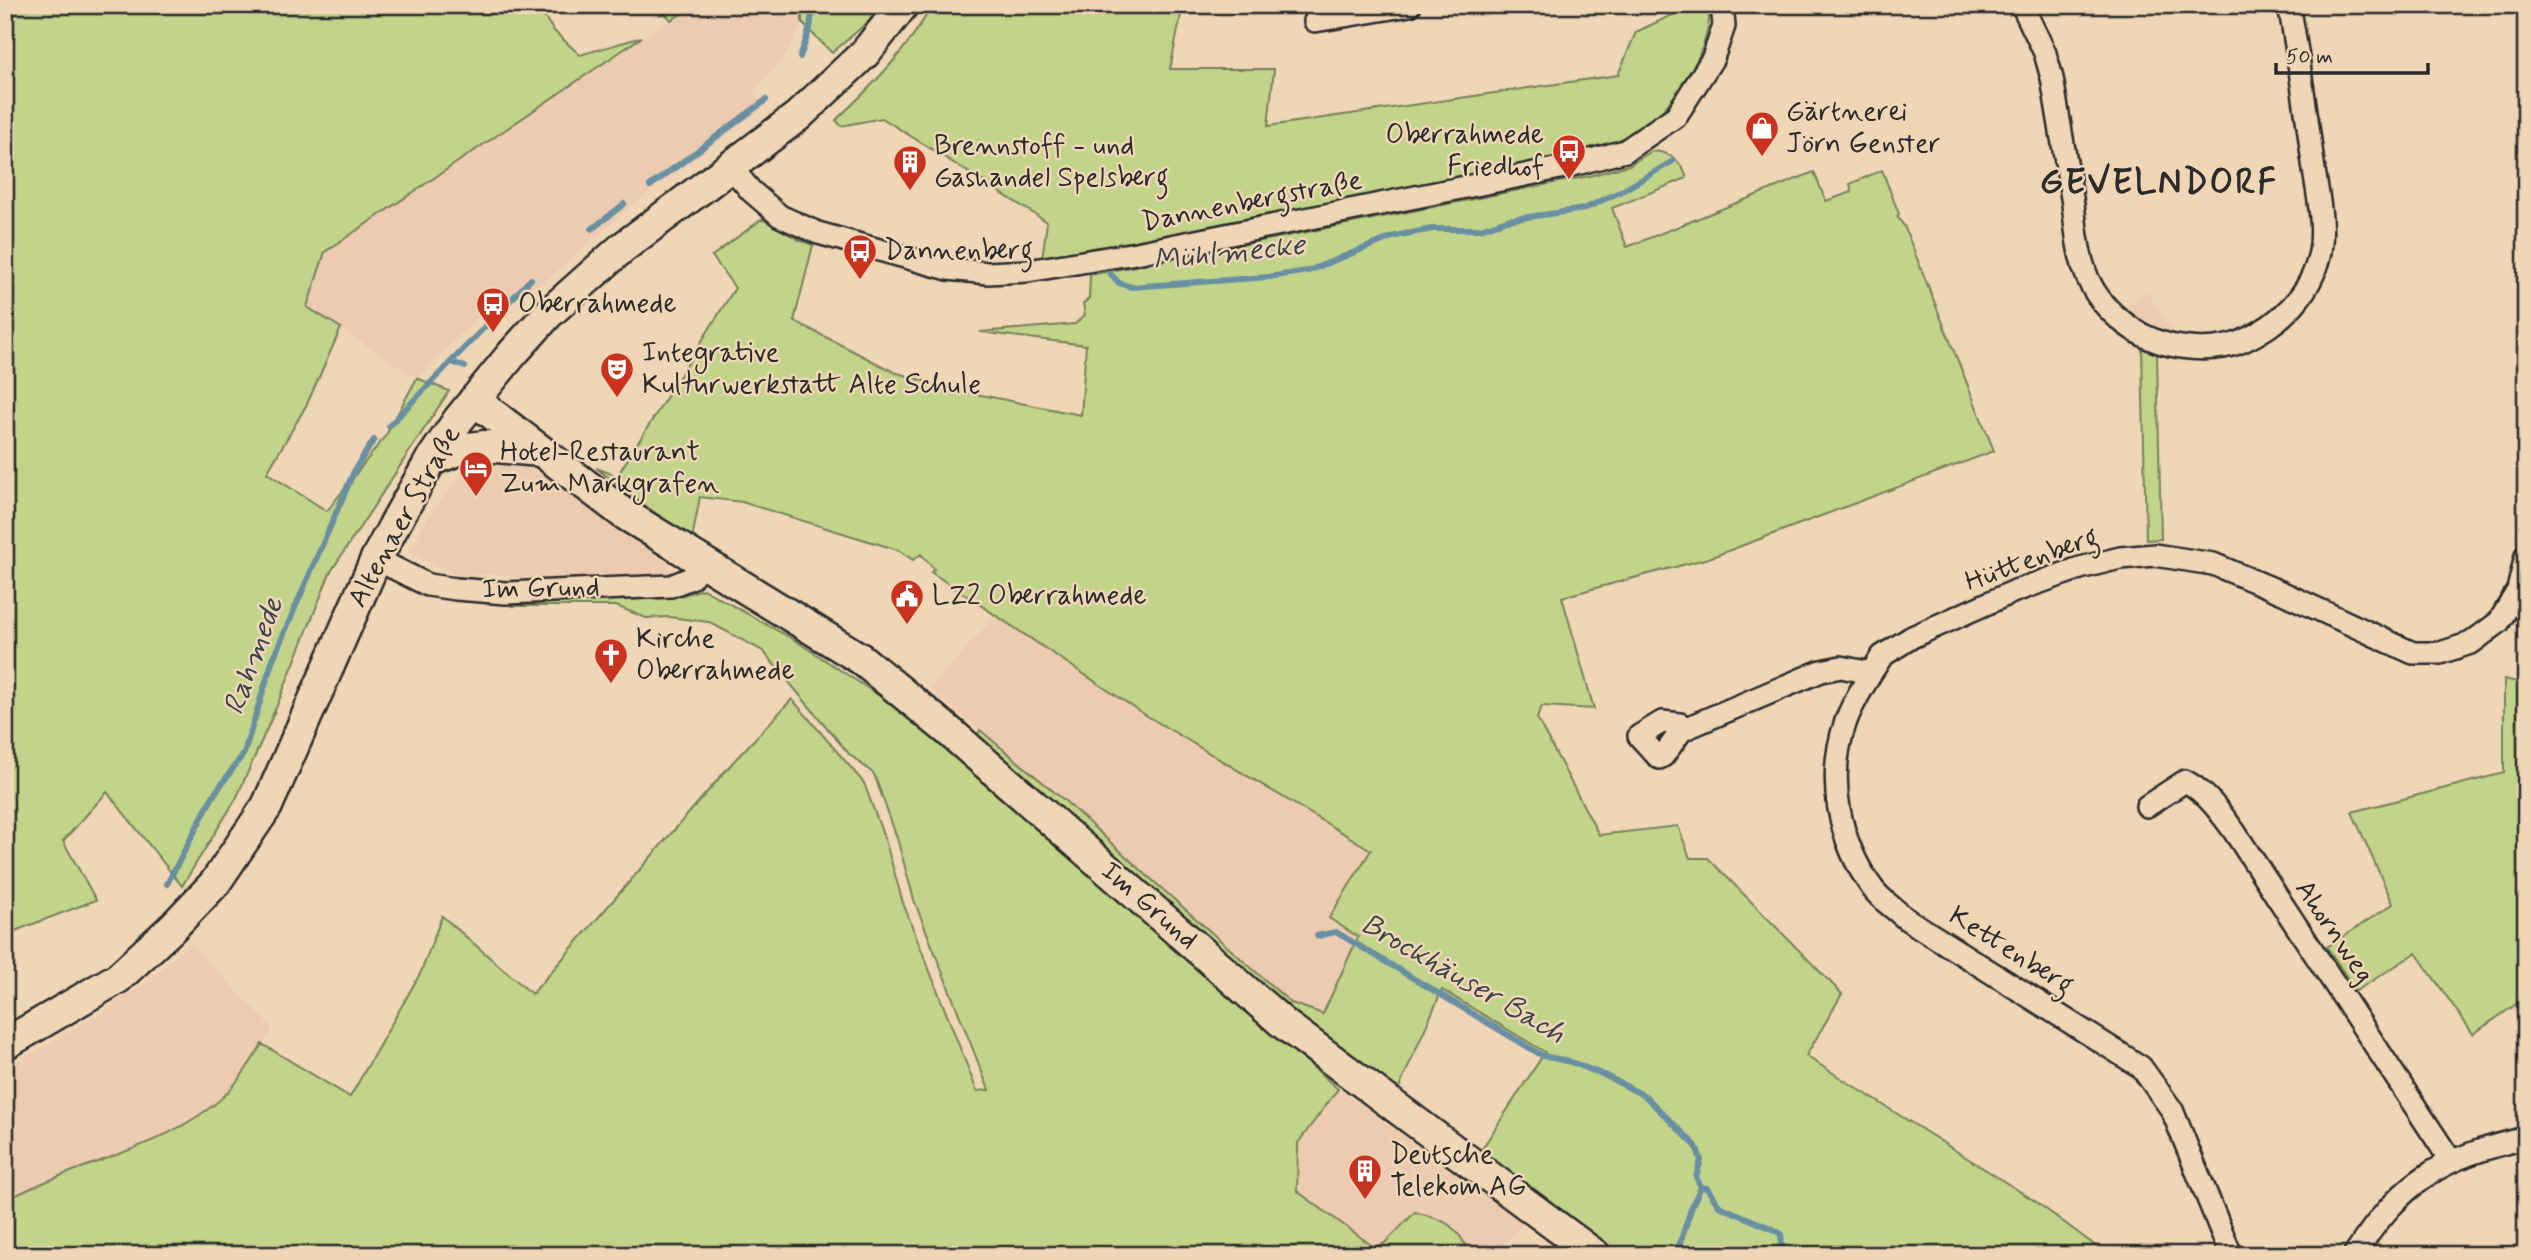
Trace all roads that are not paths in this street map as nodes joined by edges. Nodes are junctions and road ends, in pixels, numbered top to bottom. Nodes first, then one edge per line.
1 (903, 5) edge
2 (1416, 5) edge
3 (1722, 5) edge
4 (2022, 5) edge
5 (2289, 5) edge
6 (1410, 6) edge
7 (1315, 21) dead end
8 (730, 166) junction
9 (474, 400) junction
10 (540, 451) junction
11 (431, 460) junction
12 (2526, 556) edge
13 (376, 559) junction
14 (702, 562) junction
15 (1871, 673) junction
16 (1682, 730) dead end
17 (2147, 806) dead end
18 (5, 1044) edge
19 (2526, 1138) edge
20 (2451, 1161) junction
21 (1595, 1255) edge
22 (2231, 1255) edge
23 (2354, 1255) edge

1 - 8 main road, Altenaer Straße
2 - 6 street
3 - 8 street, Dannenbergstraße
4 - 5 street
6 - 7 street
8 - 9 main road, Altenaer Straße
9 - 10 main road, Im Grund
9 - 11 main road, Altenaer Straße
10 - 11 main road
10 - 14 main road, Im Grund
11 - 13 main road, Altenaer Straße
12 - 15 street, Hüttenberg
13 - 14 street, Im Grund
13 - 18 main road, Altenaer Straße
14 - 21 main road, Im Grund
15 - 16 street
15 - 22 street, Kettenberg
17 - 20 street, Ahornweg
19 - 20 street
20 - 23 street

